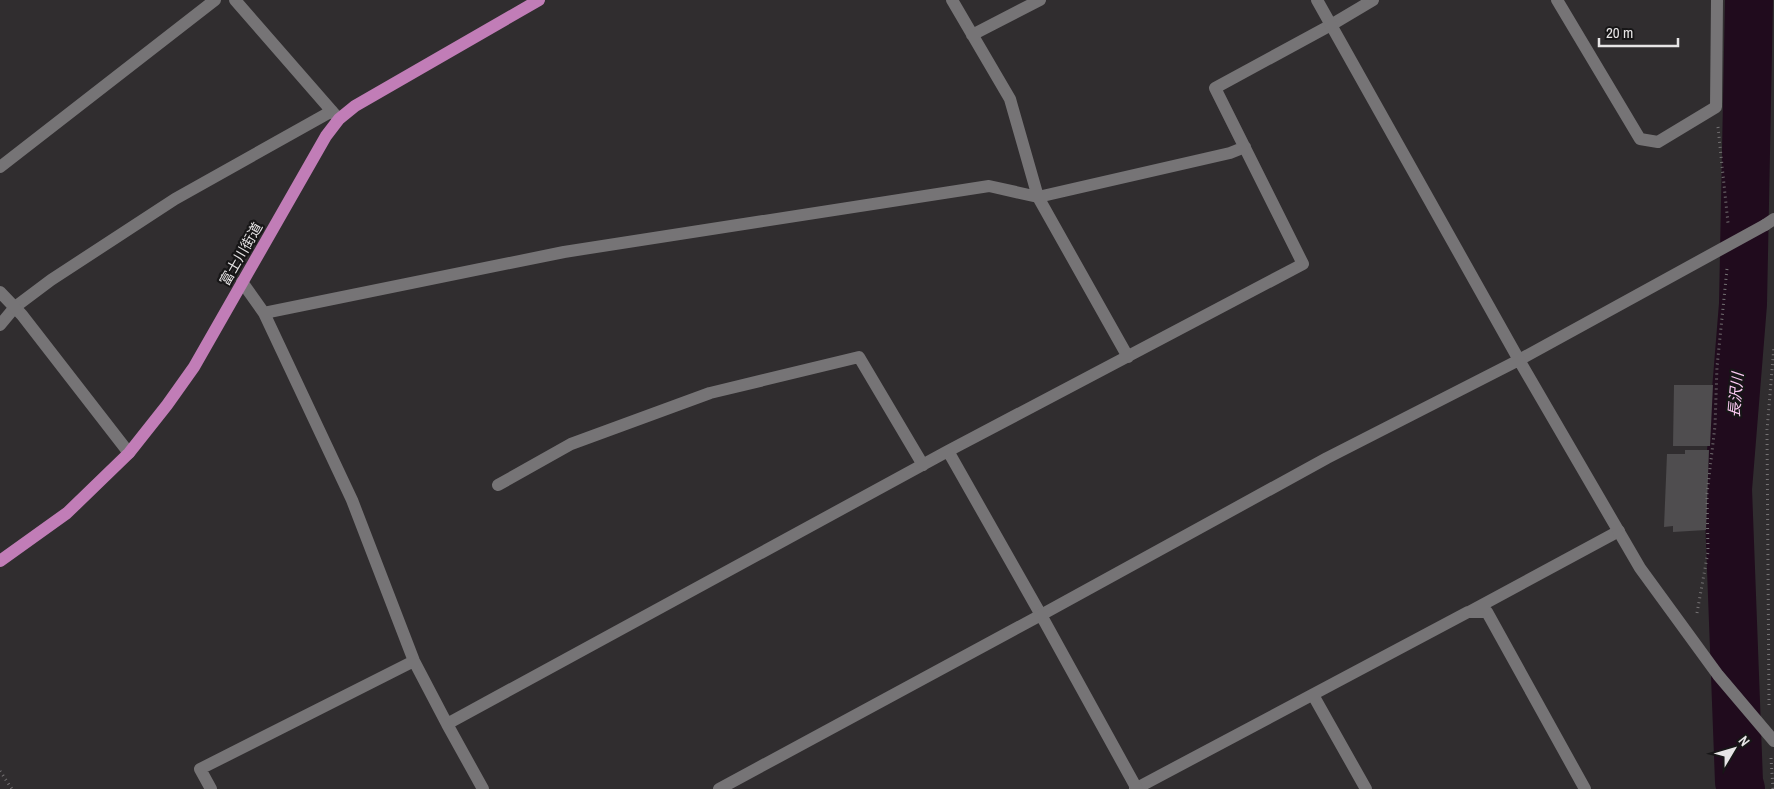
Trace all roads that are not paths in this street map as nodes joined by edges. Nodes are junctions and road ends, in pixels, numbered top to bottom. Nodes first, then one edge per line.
1 (214, 0) edge
2 (235, 0) edge
3 (539, 0) edge
4 (952, 0) edge
5 (1040, 0) edge
6 (1317, 0) edge
7 (1373, 0) edge
8 (1557, 0) edge
9 (1716, 0) edge
10 (1331, 25) junction
11 (972, 35) junction
12 (336, 115) junction
13 (1245, 147) junction
14 (0, 167) edge
15 (1038, 197) junction
16 (1769, 222) edge
17 (242, 282) junction
18 (0, 292) edge
19 (15, 307) junction
20 (264, 313) junction
21 (0, 325) edge
22 (1128, 357) junction
23 (1519, 360) junction
24 (948, 451) junction
25 (128, 453) junction
26 (923, 465) junction
27 (498, 485) dead end
28 (1619, 531) junction
29 (0, 561) edge
30 (1468, 612) junction
31 (1041, 615) junction
32 (414, 661) junction
33 (1313, 695) junction
34 (446, 724) junction
35 (1772, 739) edge
36 (211, 789) edge
37 (483, 789) edge
38 (719, 789) edge
39 (1136, 789) edge
40 (1366, 789) edge
41 (1585, 789) edge

1 - 14 street
2 - 12 street
3 - 12 main road, 富士川街道
4 - 11 street
5 - 11 street
6 - 10 street
7 - 10 street
8 - 9 street
10 - 13 street
10 - 23 street
11 - 15 street
12 - 17 main road, 富士川街道
12 - 19 street
13 - 15 street
13 - 22 street
15 - 20 street
15 - 22 street
16 - 23 street
17 - 20 street
17 - 25 main road, 富士川街道
18 - 19 street
19 - 21 street
19 - 25 street
20 - 32 street
22 - 24 street
23 - 28 street
23 - 31 street
24 - 26 street
24 - 31 street
25 - 29 main road, 富士川街道
26 - 27 street
26 - 34 street
28 - 30 street
28 - 35 street
30 - 33 street
30 - 41 street
31 - 38 street
31 - 39 street
32 - 34 street
32 - 36 street
33 - 39 street
33 - 40 street
34 - 37 street

